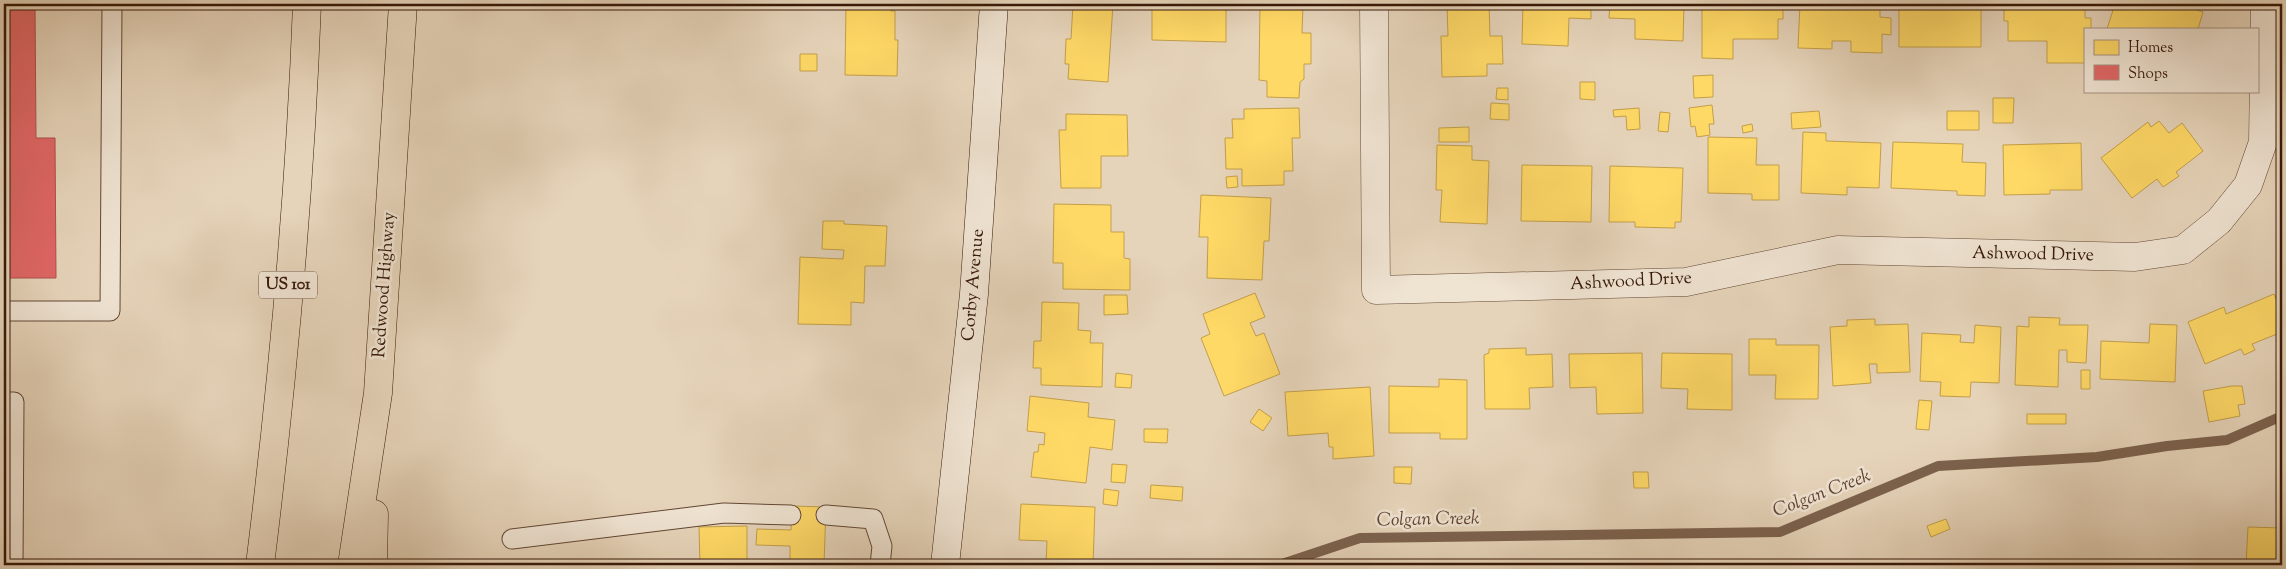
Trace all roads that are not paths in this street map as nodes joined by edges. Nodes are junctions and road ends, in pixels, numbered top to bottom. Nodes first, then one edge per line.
1 (112, 4) edge
2 (307, 4) edge
3 (403, 4) edge
4 (994, 4) edge
5 (1374, 4) edge
6 (2265, 4) edge
7 (4, 310) edge
8 (378, 393) junction
9 (4, 402) edge
10 (792, 515) dead end
11 (826, 515) dead end
12 (512, 539) dead end
13 (13, 565) edge
14 (260, 565) edge
15 (352, 565) edge
16 (373, 565) edge
17 (880, 565) edge
18 (945, 565) edge

1 - 7 lane
2 - 14 highway, US 101
3 - 8 highway, Redwood Highway
4 - 18 street, Corby Avenue
5 - 6 street, Ashwood Drive
8 - 15 highway, Redwood Highway
8 - 16 highway
9 - 13 lane
10 - 12 lane
11 - 17 lane

